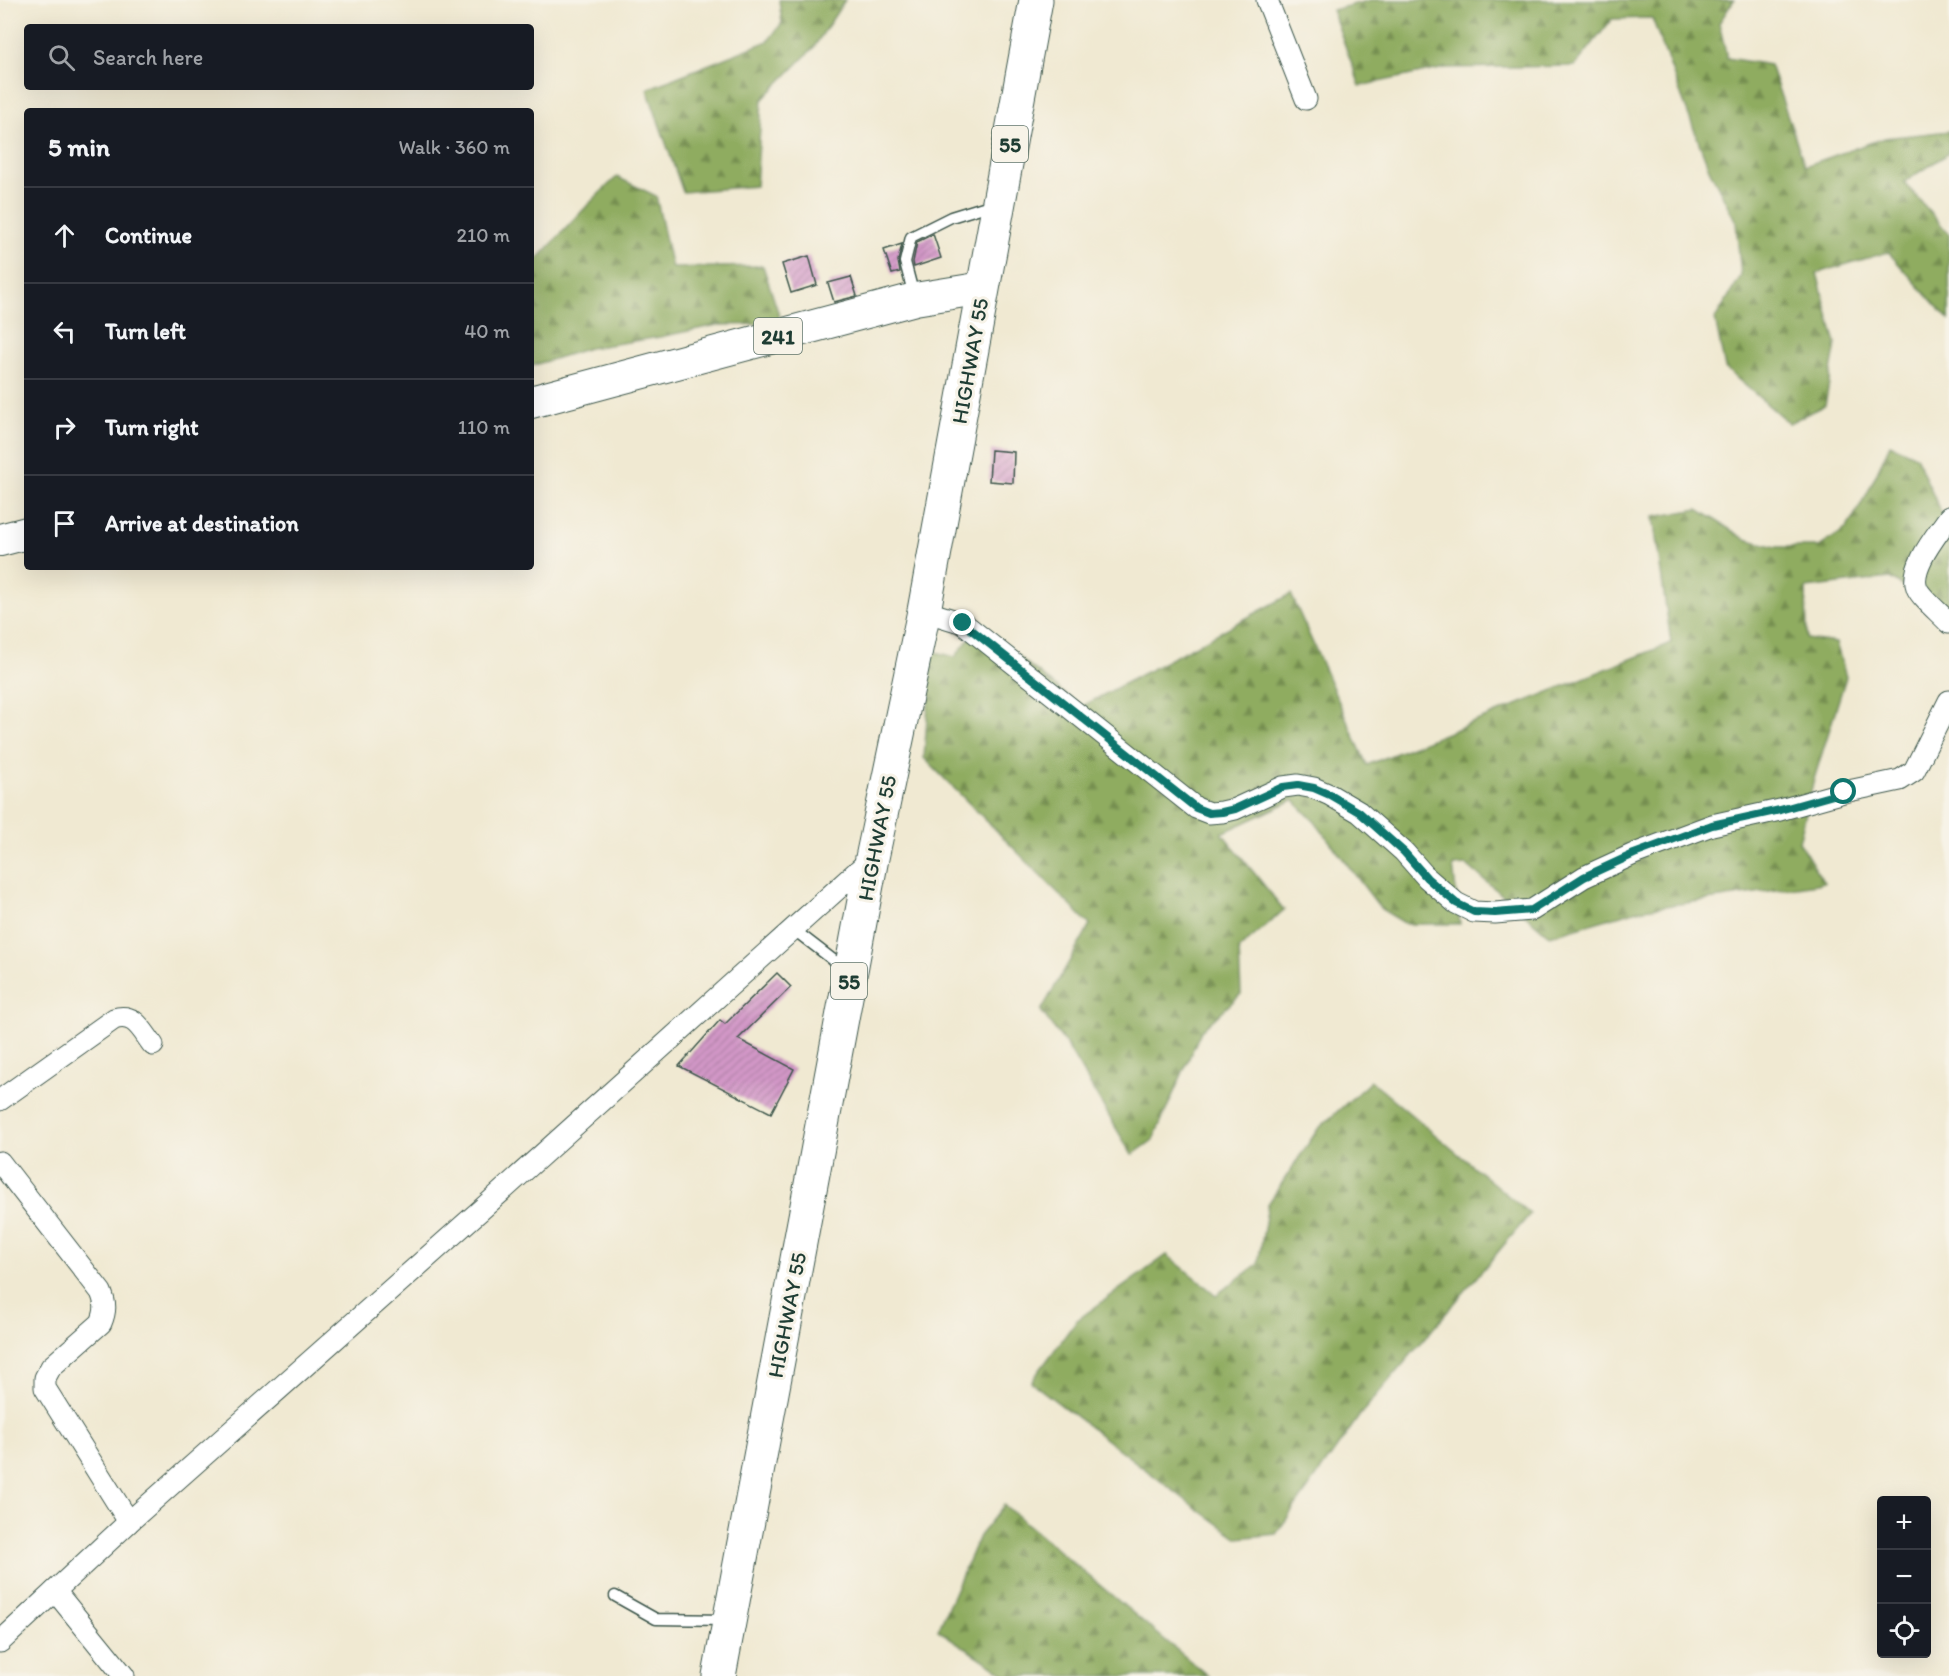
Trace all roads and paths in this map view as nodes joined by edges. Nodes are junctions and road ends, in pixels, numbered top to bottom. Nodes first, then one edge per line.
1 (1036, 0) edge
2 (1267, 0) edge
3 (1306, 99) dead end
4 (1000, 202) junction
5 (983, 288) junction
6 (915, 299) junction
7 (534, 401) edge
8 (1949, 517) edge
9 (24, 534) edge
10 (0, 540) edge
11 (944, 617) junction
12 (1949, 623) edge
13 (1949, 701) edge
14 (872, 858) junction
15 (793, 929) junction
16 (851, 973) junction
17 (153, 1045) dead end
18 (0, 1100) edge
19 (0, 1162) edge
20 (129, 1522) junction
21 (55, 1591) junction
22 (615, 1596) dead end
23 (730, 1620) junction
24 (0, 1642) edge
25 (124, 1676) edge
26 (719, 1676) edge

1 - 4 highway, HIGHWAY 55 / 55
2 - 3 street
4 - 5 highway, HIGHWAY 55 / 55
4 - 6 lane
5 - 6 main road, 241
5 - 11 highway, HIGHWAY 55 / 55
6 - 7 main road, 241
8 - 12 street
9 - 10 main road
11 - 13 street
11 - 14 highway, HIGHWAY 55 / 55
14 - 15 street
14 - 16 highway, HIGHWAY 55 / 55
15 - 16 lane
15 - 20 street
16 - 23 highway, HIGHWAY 55 / 55
17 - 18 street
19 - 20 street
20 - 21 street
21 - 24 street
21 - 25 street
22 - 23 lane
23 - 26 highway, HIGHWAY 55 / 55

